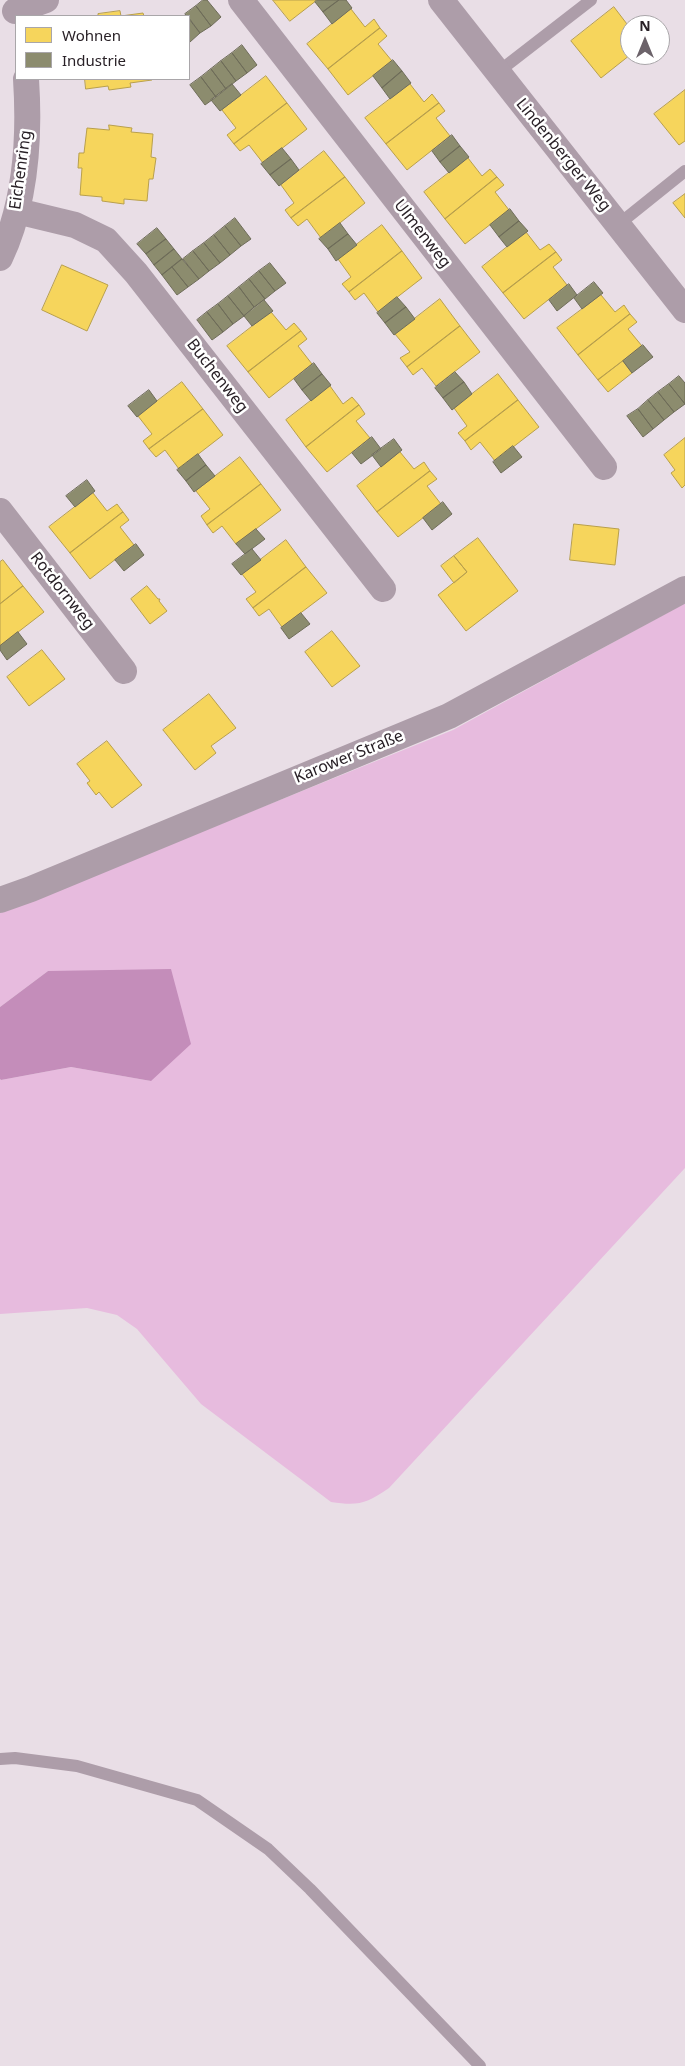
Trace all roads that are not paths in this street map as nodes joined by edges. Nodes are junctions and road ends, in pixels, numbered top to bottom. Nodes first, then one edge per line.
1 (46, 0) edge
2 (241, 0) edge
3 (440, 0) edge
4 (591, 0) edge
5 (14, 9) edge
6 (498, 72) junction
7 (26, 80) edge
8 (685, 171) edge
9 (17, 212) junction
10 (619, 224) junction
11 (0, 258) edge
12 (685, 310) edge
13 (604, 467) dead end
14 (0, 511) edge
15 (383, 589) dead end
16 (685, 589) edge
17 (124, 671) dead end
18 (0, 900) edge
19 (0, 1759) edge
20 (480, 2066) edge

1 - 5 street
2 - 13 street, Ulmenweg
3 - 6 street, Lindenberger Weg
4 - 6 lane
6 - 10 street, Lindenberger Weg
7 - 9 street, Eichenring
8 - 10 lane
9 - 11 street, Eichenring
9 - 15 street, Buchenweg
10 - 12 street, Lindenberger Weg
14 - 17 street, Rotdornweg
16 - 18 street, Karower Straße
19 - 20 lane

